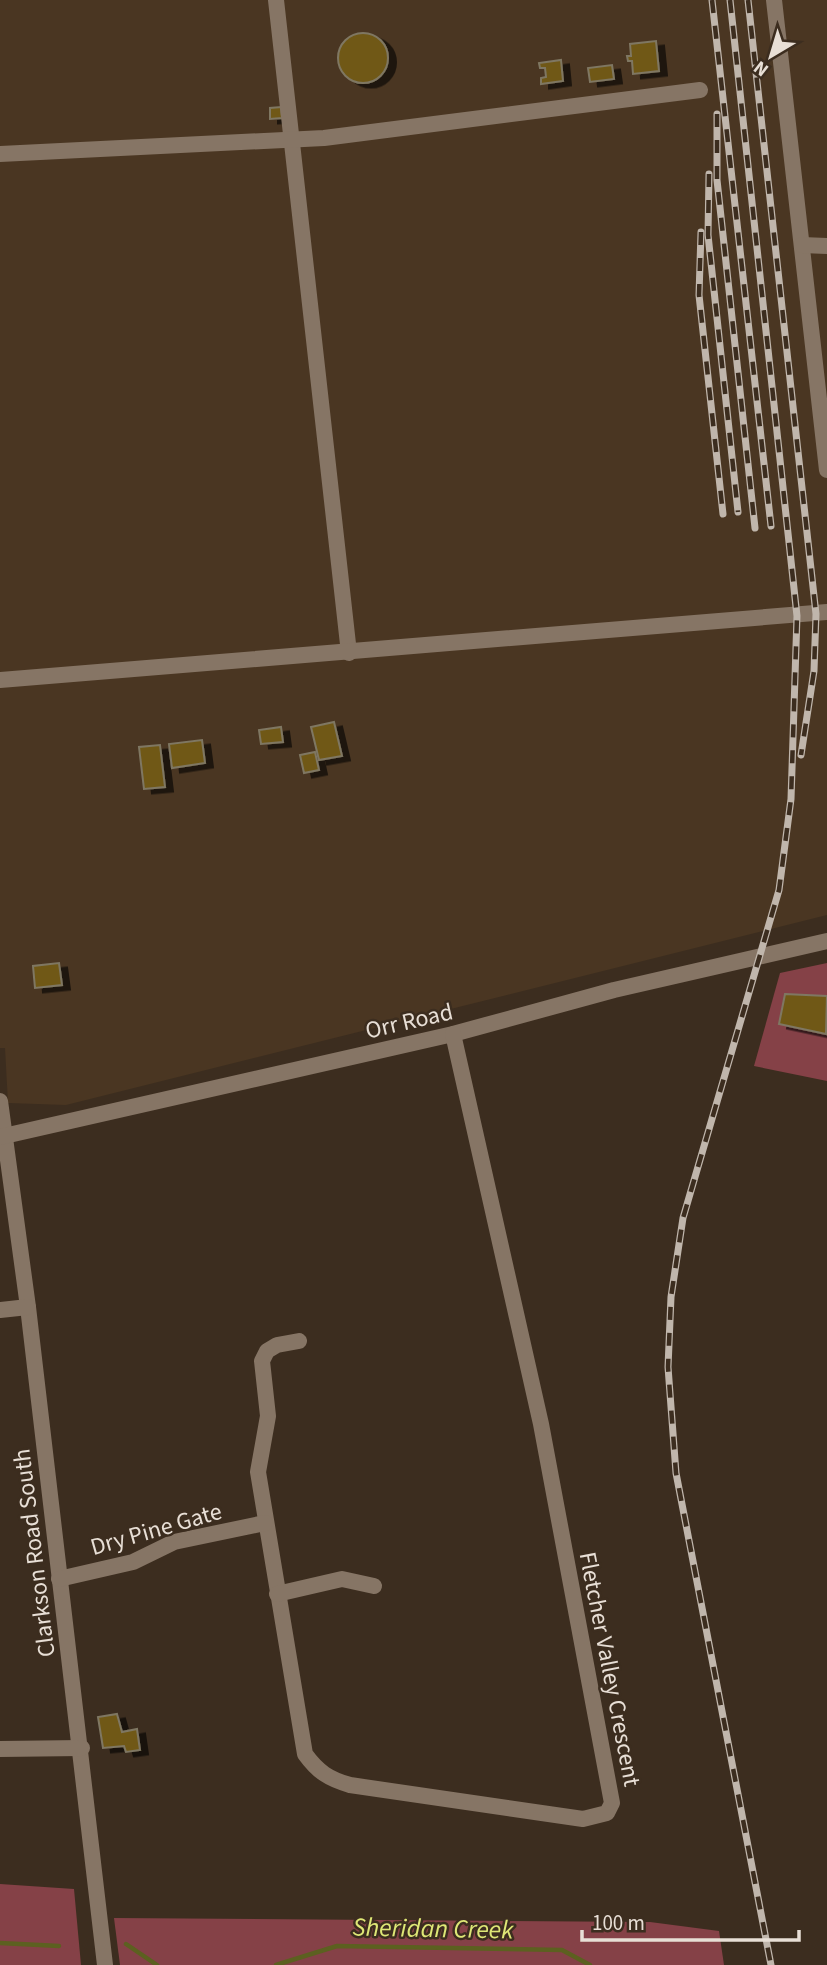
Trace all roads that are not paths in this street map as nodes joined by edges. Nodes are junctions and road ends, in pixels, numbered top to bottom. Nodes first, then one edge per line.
1 (276, 0) edge
2 (774, 0) edge
3 (700, 90) dead end
4 (293, 138) junction
5 (0, 154) edge
6 (802, 245) junction
7 (827, 246) edge
8 (827, 470) edge
9 (827, 612) edge
10 (349, 653) junction
11 (0, 680) edge
12 (827, 941) edge
13 (453, 1034) junction
14 (0, 1101) edge
15 (2, 1137) edge
16 (28, 1307) junction
17 (0, 1310) edge
18 (299, 1341) dead end
19 (265, 1523) junction
20 (59, 1579) junction
21 (374, 1586) dead end
22 (278, 1594) junction
23 (82, 1748) junction
24 (0, 1749) edge
25 (105, 1965) edge

1 - 4 street
2 - 6 street
3 - 4 street
4 - 5 street
4 - 10 street
6 - 7 street
6 - 8 street
9 - 10 street
10 - 11 street
12 - 13 street, Orr Road
13 - 15 street, Orr Road
13 - 22 street, Fletcher Valley Crescent
14 - 15 street, Clarkson Road South
15 - 16 street, Clarkson Road South
16 - 17 street
16 - 20 street, Clarkson Road South
18 - 19 street, Fletcher Valley Crescent
19 - 20 street, Dry Pine Gate
19 - 22 street, Fletcher Valley Crescent
20 - 23 street, Clarkson Road South
21 - 22 street
23 - 24 street
23 - 25 street, Clarkson Road South

